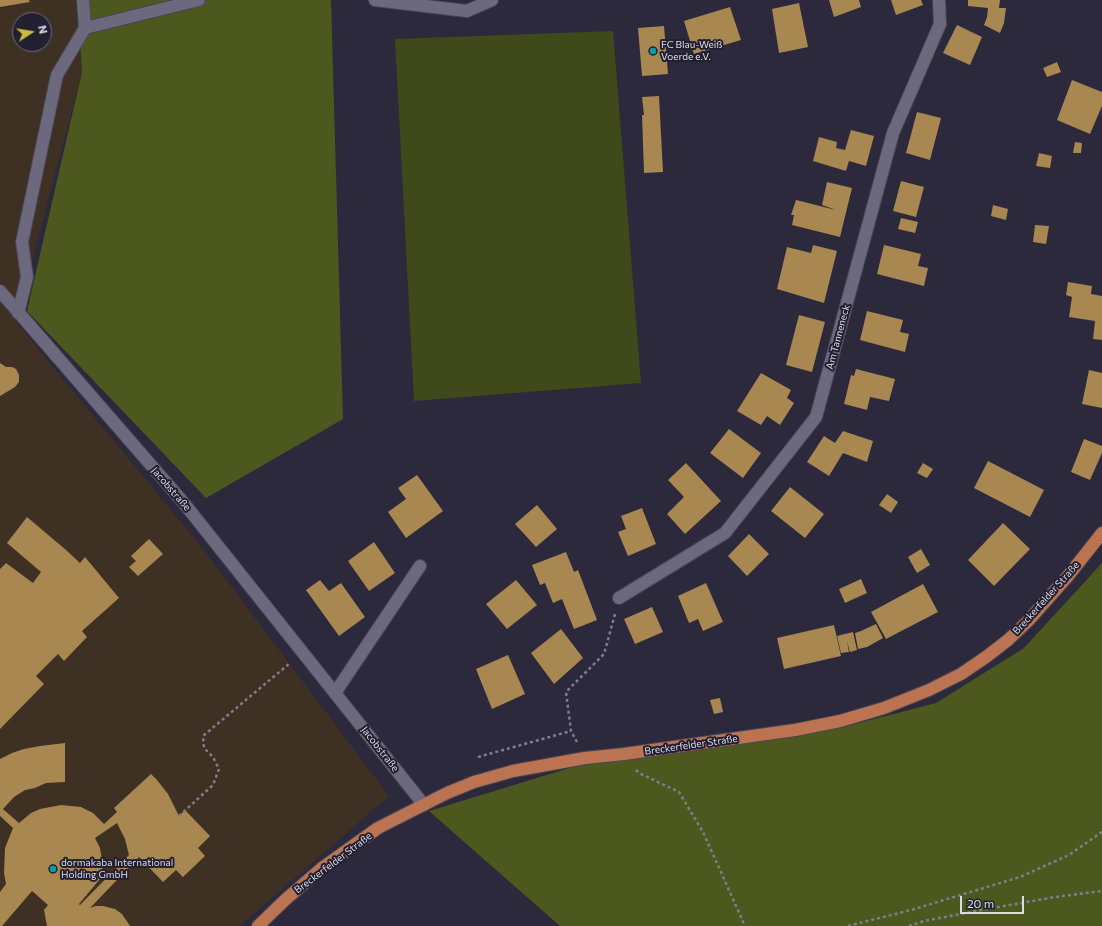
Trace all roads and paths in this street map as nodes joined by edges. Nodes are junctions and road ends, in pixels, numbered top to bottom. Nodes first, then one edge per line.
1 (83, 0) edge
2 (199, 0) edge
3 (375, 0) edge
4 (492, 0) edge
5 (939, 0) edge
6 (85, 28) junction
7 (0, 291) edge
8 (18, 312) junction
9 (1102, 533) edge
10 (420, 566) dead end
11 (619, 598) joint
12 (304, 653) junction
13 (335, 693) junction
14 (624, 754) junction
15 (478, 757) dead end
16 (424, 805) junction
17 (180, 816) dead end
18 (1102, 832) edge
19 (1102, 891) edge
20 (258, 926) edge
21 (745, 926) edge
22 (848, 926) edge
23 (909, 926) edge

1 - 6 street
2 - 6 street
3 - 4 street
5 - 11 street, Am Tanneneck
6 - 8 street
7 - 8 street, Jacobstraße
8 - 12 street, Jacobstraße
9 - 14 main road, Breckerfelder Straße
10 - 13 street
11 - 15 path
12 - 13 street, Jacobstraße
12 - 17 path
13 - 16 street, Jacobstraße
14 - 16 main road, Breckerfelder Straße
14 - 21 path
16 - 20 main road, Breckerfelder Straße
18 - 22 path
19 - 23 path

